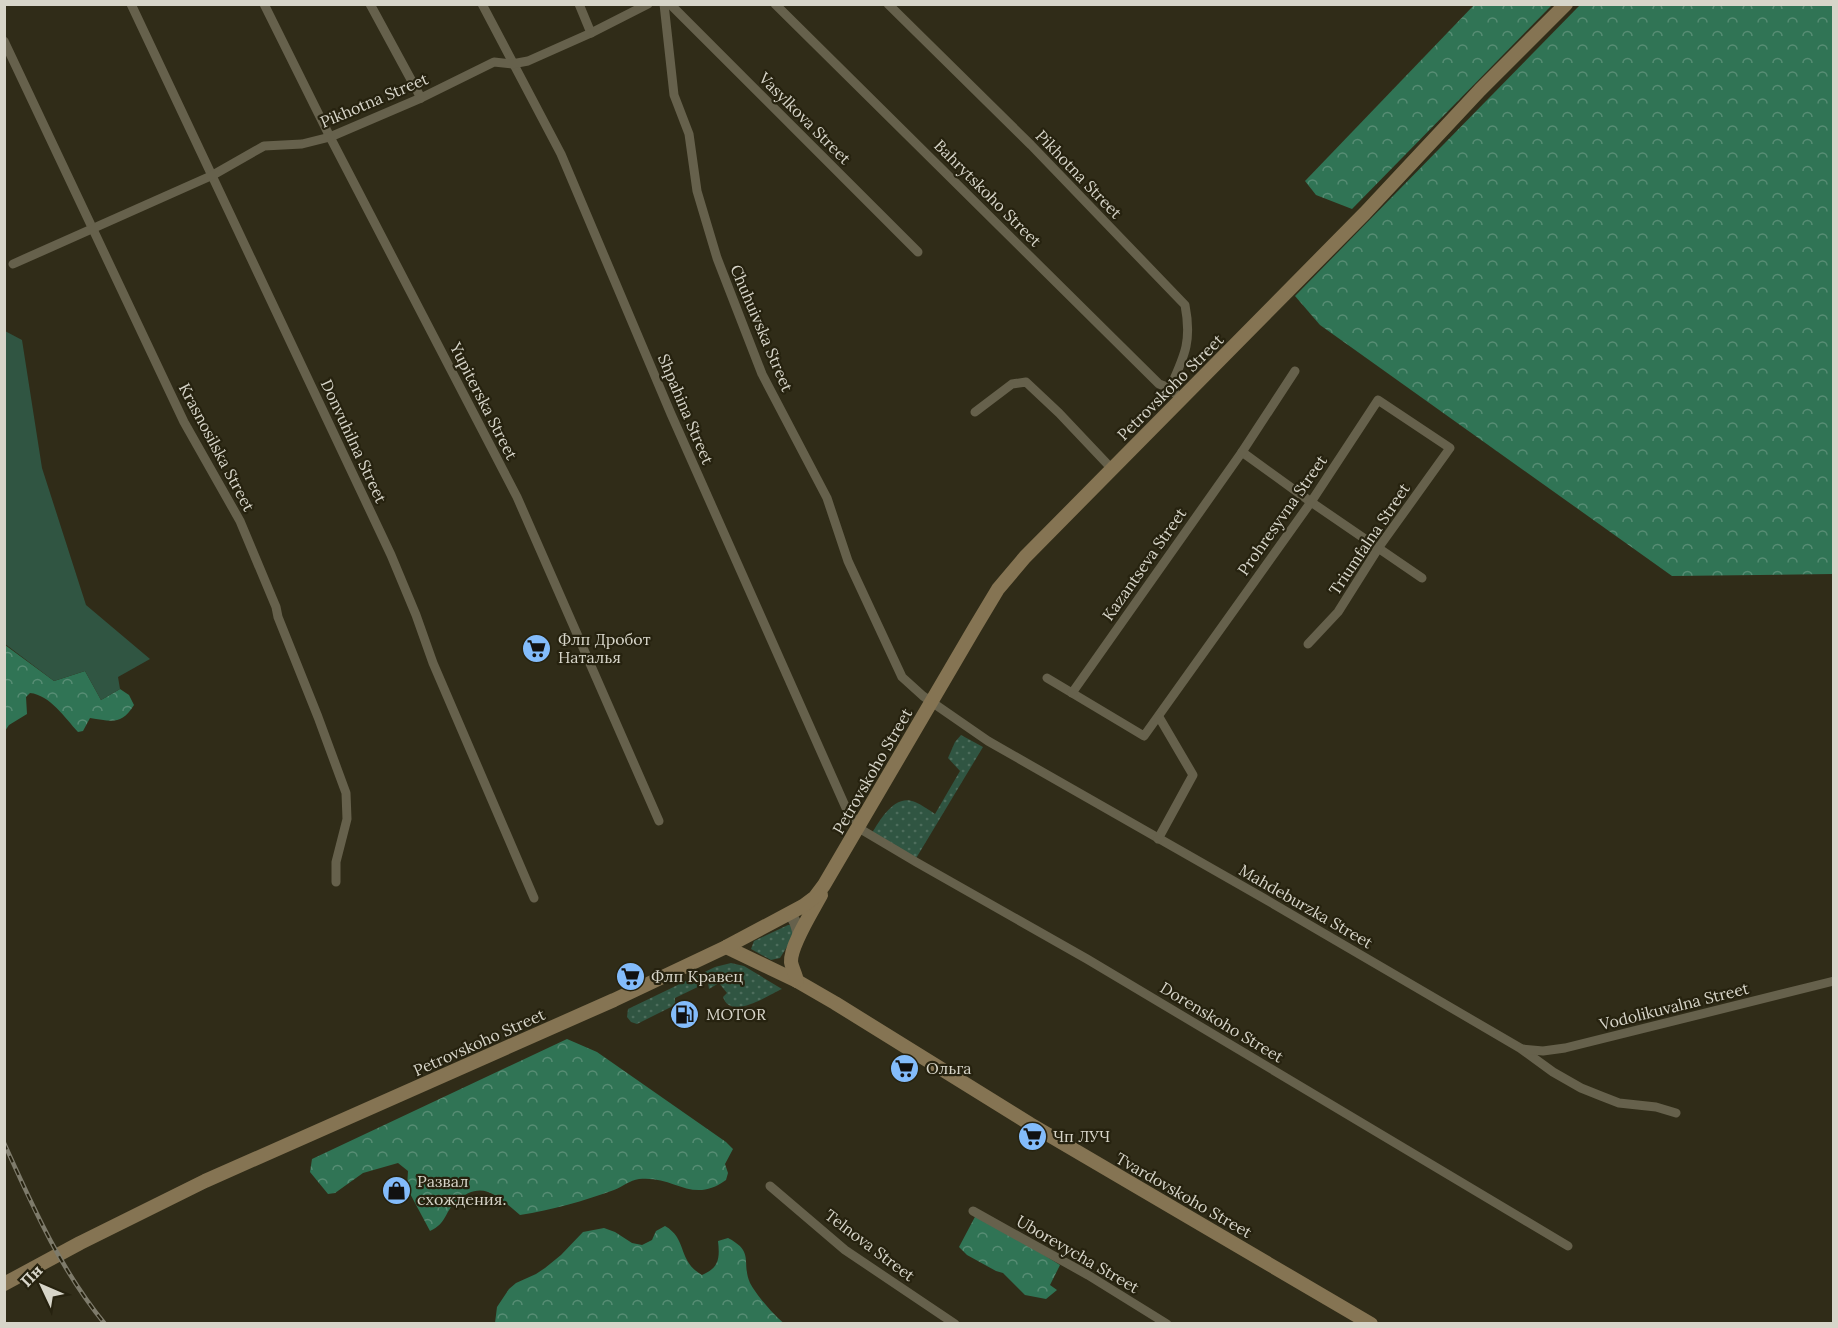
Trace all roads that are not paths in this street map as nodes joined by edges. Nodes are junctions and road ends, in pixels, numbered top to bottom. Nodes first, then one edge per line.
1 (131, 4) edge
2 (264, 4) edge
3 (370, 4) edge
4 (482, 4) edge
5 (579, 4) edge
6 (648, 4) edge
7 (664, 4) edge
8 (670, 4) edge
9 (775, 4) edge
10 (888, 4) edge
11 (1566, 4) edge
12 (591, 33) junction
13 (4, 41) edge
14 (512, 64) junction
15 (421, 98) junction
16 (330, 137) junction
17 (213, 176) junction
18 (92, 229) junction
19 (918, 252) dead end
20 (13, 264) dead end
21 (1295, 371) dead end
22 (1170, 388) junction
23 (1181, 399) junction
24 (975, 412) dead end
25 (1450, 448) joint
26 (1242, 452) junction
27 (1113, 469) junction
28 (1311, 502) junction
29 (1379, 547) junction
30 (1422, 578) dead end
31 (1308, 644) dead end
32 (1047, 678) dead end
33 (1072, 693) junction
34 (932, 701) junction
35 (1159, 717) junction
36 (659, 821) dead end
37 (859, 827) junction
38 (1158, 838) junction
39 (842, 857) junction
40 (336, 882) dead end
41 (534, 898) dead end
42 (789, 914) junction
43 (800, 936) junction
44 (726, 947) junction
45 (797, 981) junction
46 (1833, 981) edge
47 (1520, 1048) junction
48 (1676, 1113) dead end
49 (770, 1186) dead end
50 (973, 1211) dead end
51 (1568, 1246) dead end
52 (4, 1284) edge
53 (955, 1323) edge
54 (1167, 1323) edge
55 (1371, 1323) edge

1 - 17 street, Donvuhilna Street
2 - 16 street, Yupiterska Street
3 - 15 street
4 - 14 street, Shpahina Street
5 - 12 street
6 - 12 street, Pikhotna Street
7 - 34 street, Chuhuivska Street
8 - 19 street, Vasylkova Street
9 - 22 street, Bahrytskoho Street
10 - 22 street, Pikhotna Street
11 - 23 main road, Petrovskoho Street
12 - 14 street, Pikhotna Street
13 - 18 street, Krasnosilska Street
14 - 15 street, Pikhotna Street
14 - 37 street, Shpahina Street
15 - 16 street, Pikhotna Street
16 - 17 street, Pikhotna Street
16 - 36 street, Yupiterska Street
17 - 18 street, Pikhotna Street
17 - 41 street, Donvuhilna Street
18 - 20 street, Pikhotna Street
18 - 40 street, Krasnosilska Street
21 - 26 street, Kazantseva Street
22 - 23 street, Bahrytskoho Street
23 - 27 main road, Petrovskoho Street
24 - 27 street
25 - 28 street, Prohresyvna Street
25 - 29 street, Triumfalna Street
26 - 28 street
26 - 33 street, Kazantseva Street
27 - 34 main road, Petrovskoho Street
28 - 29 street
28 - 35 street, Prohresyvna Street
29 - 30 street
29 - 31 street, Triumfalna Street
32 - 33 street, Prohresyvna Street
33 - 35 street, Prohresyvna Street
34 - 37 main road, Petrovskoho Street
34 - 38 street, Mahdeburzka Street
35 - 38 street
37 - 39 main road, Petrovskoho Street
37 - 51 street, Dorenskoho Street
38 - 47 street, Mahdeburzka Street
39 - 42 main road, Petrovskoho Street
39 - 43 main road
42 - 43 street
42 - 44 main road, Petrovskoho Street
43 - 45 main road
44 - 45 main road, Tvardovskoho Street
44 - 52 main road, Petrovskoho Street
45 - 55 main road, Tvardovskoho Street
46 - 47 street, Vodolikuvalna Street
47 - 48 street, Mahdeburzka Street
49 - 53 street, Telnova Street
50 - 54 street, Uborevycha Street

